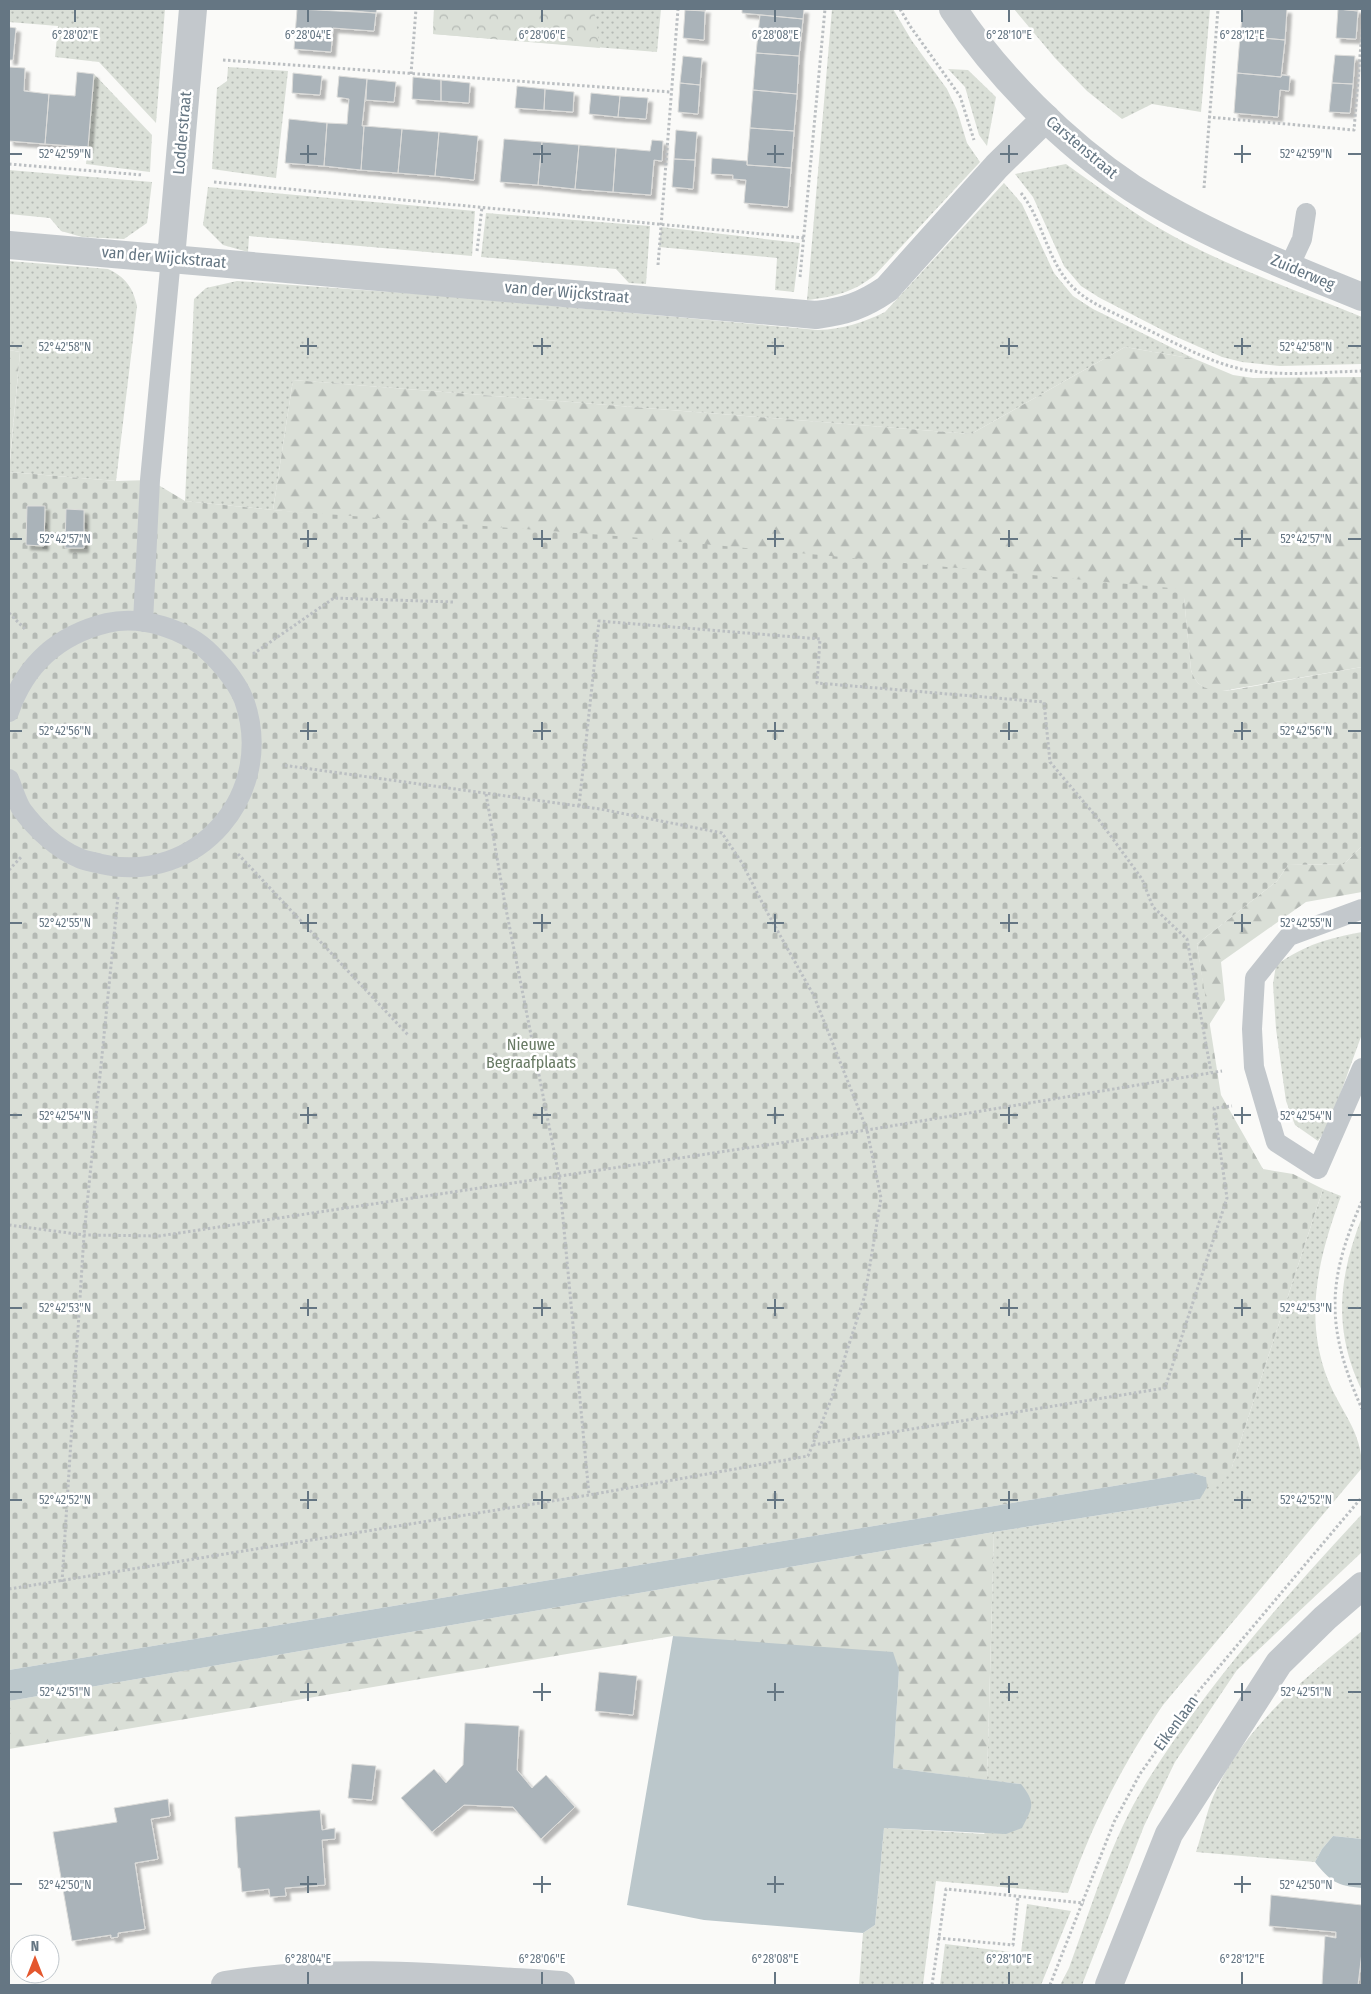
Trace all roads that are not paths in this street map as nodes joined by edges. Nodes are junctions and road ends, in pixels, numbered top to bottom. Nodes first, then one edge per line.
1 (193, 9) edge
2 (953, 9) edge
3 (1046, 118) junction
4 (1306, 213) dead end
5 (9, 245) edge
6 (1244, 247) joint
7 (171, 258) junction
8 (1289, 267) junction
9 (1362, 297) edge
10 (143, 622) junction
11 (9, 712) edge
12 (9, 778) edge
13 (1362, 909) edge
14 (1362, 1068) edge
15 (1362, 1586) edge
16 (339, 1980) edge
17 (225, 1985) edge
18 (561, 1985) edge
19 (1109, 1985) edge

1 - 7 street, Lodderstraat
2 - 3 street, Carstenstraat
3 - 6 street, Carstenstraat
3 - 7 street, van der Wijckstraat
4 - 8 lane
5 - 7 street, van der Wijckstraat
6 - 8 street, Zuiderweg
7 - 10 lane
8 - 9 street, Zuiderweg
10 - 11 lane
10 - 12 lane
13 - 14 lane
15 - 19 street
16 - 17 street
16 - 18 street

